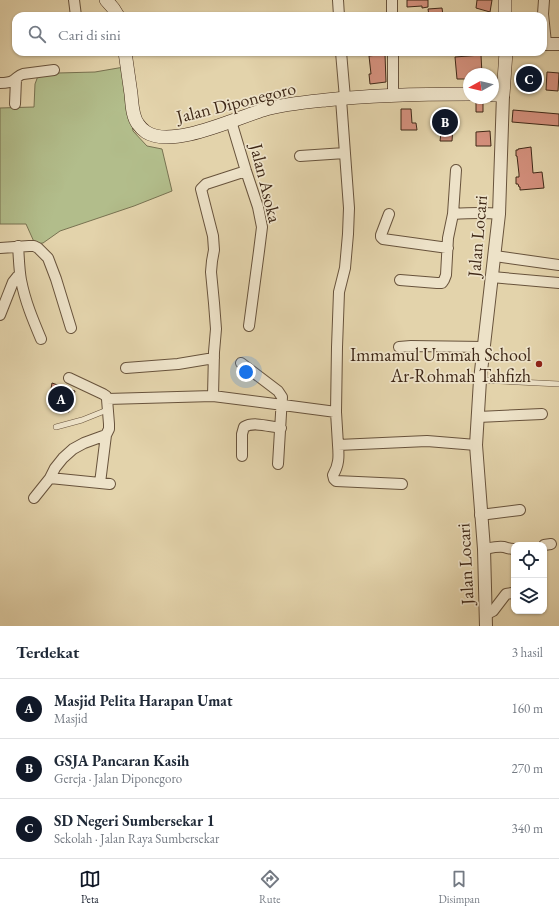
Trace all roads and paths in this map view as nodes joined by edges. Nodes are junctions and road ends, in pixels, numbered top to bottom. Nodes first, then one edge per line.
1 (74, 0) edge
2 (106, 0) edge
3 (338, 0) edge
4 (392, 0) edge
5 (505, 0) edge
6 (544, 0) edge
7 (76, 12) edge
8 (116, 12) edge
9 (339, 12) edge
10 (392, 12) edge
11 (505, 12) edge
12 (543, 12) edge
13 (547, 26) edge
14 (553, 45) edge
15 (126, 56) edge
16 (341, 56) edge
17 (393, 56) edge
18 (505, 56) edge
19 (54, 70) dead end
20 (16, 79) junction
21 (0, 83) edge
22 (499, 90) edge
23 (463, 94) edge
24 (393, 95) junction
25 (343, 98) junction
26 (15, 104) dead end
27 (498, 104) edge
28 (231, 121) junction
29 (345, 153) junction
30 (300, 156) dead end
31 (456, 170) dead end
32 (246, 171) junction
33 (389, 214) dead end
34 (453, 214) junction
35 (499, 214) junction
36 (18, 246) junction
37 (0, 248) edge
38 (448, 248) junction
39 (495, 256) junction
40 (559, 265) edge
41 (20, 275) junction
42 (492, 277) junction
43 (400, 280) dead end
44 (559, 283) edge
45 (0, 315) edge
46 (249, 326) dead end
47 (71, 328) dead end
48 (41, 339) dead end
49 (399, 347) dead end
50 (484, 347) junction
51 (214, 358) junction
52 (241, 363) dead end
53 (126, 368) dead end
54 (69, 378) dead end
55 (480, 380) junction
56 (559, 384) edge
57 (213, 396) junction
58 (107, 399) junction
59 (281, 404) junction
60 (107, 410) junction
61 (336, 412) junction
62 (542, 414) dead end
63 (478, 417) junction
64 (56, 427) dead end
65 (281, 428) junction
66 (106, 434) junction
67 (338, 445) junction
68 (476, 445) junction
69 (242, 456) dead end
70 (278, 464) dead end
71 (50, 478) junction
72 (100, 483) junction
73 (110, 484) dead end
74 (402, 484) dead end
75 (34, 498) dead end
76 (520, 510) dead end
77 (480, 515) junction
78 (484, 549) junction
79 (511, 549) edge
80 (511, 593) edge
81 (485, 620) edge

1 - 7 street
2 - 8 main road
3 - 9 street
4 - 10 street
5 - 11 main road
6 - 12 street
13 - 14 street
15 - 28 main road, Jalan Diponegoro
16 - 25 street
17 - 24 street
18 - 22 main road
19 - 20 street
20 - 21 street
20 - 26 street
23 - 24 main road, Jalan Diponegoro
24 - 25 main road, Jalan Diponegoro
25 - 28 main road, Jalan Diponegoro
25 - 29 street
27 - 35 street, Jalan Locari
28 - 32 street, Jalan Asoka
29 - 30 street
29 - 61 street
31 - 34 street
32 - 46 street, Jalan Asoka
32 - 51 street
33 - 38 street
34 - 35 street
34 - 38 street
35 - 39 street, Jalan Locari
36 - 37 street
36 - 41 street
36 - 47 street
38 - 43 street
39 - 40 street
39 - 42 street, Jalan Locari
41 - 45 street
41 - 48 street
42 - 44 street
42 - 50 street, Jalan Locari
49 - 50 street
50 - 55 street, Jalan Locari
51 - 53 street
51 - 57 street
52 - 59 street
54 - 58 street
55 - 56 lane
55 - 63 street, Jalan Locari
57 - 58 street
57 - 59 street
58 - 60 street
59 - 61 street
59 - 65 street
60 - 64 lane
60 - 66 street
61 - 67 street
62 - 63 street
63 - 68 street, Jalan Locari
65 - 69 street
65 - 70 street
66 - 71 street
66 - 72 street
67 - 68 street
67 - 74 street
68 - 77 street, Jalan Locari
71 - 72 street
71 - 75 street
72 - 73 street
76 - 77 street
77 - 78 street, Jalan Locari
78 - 79 street
78 - 81 street, Jalan Locari
80 - 81 street

